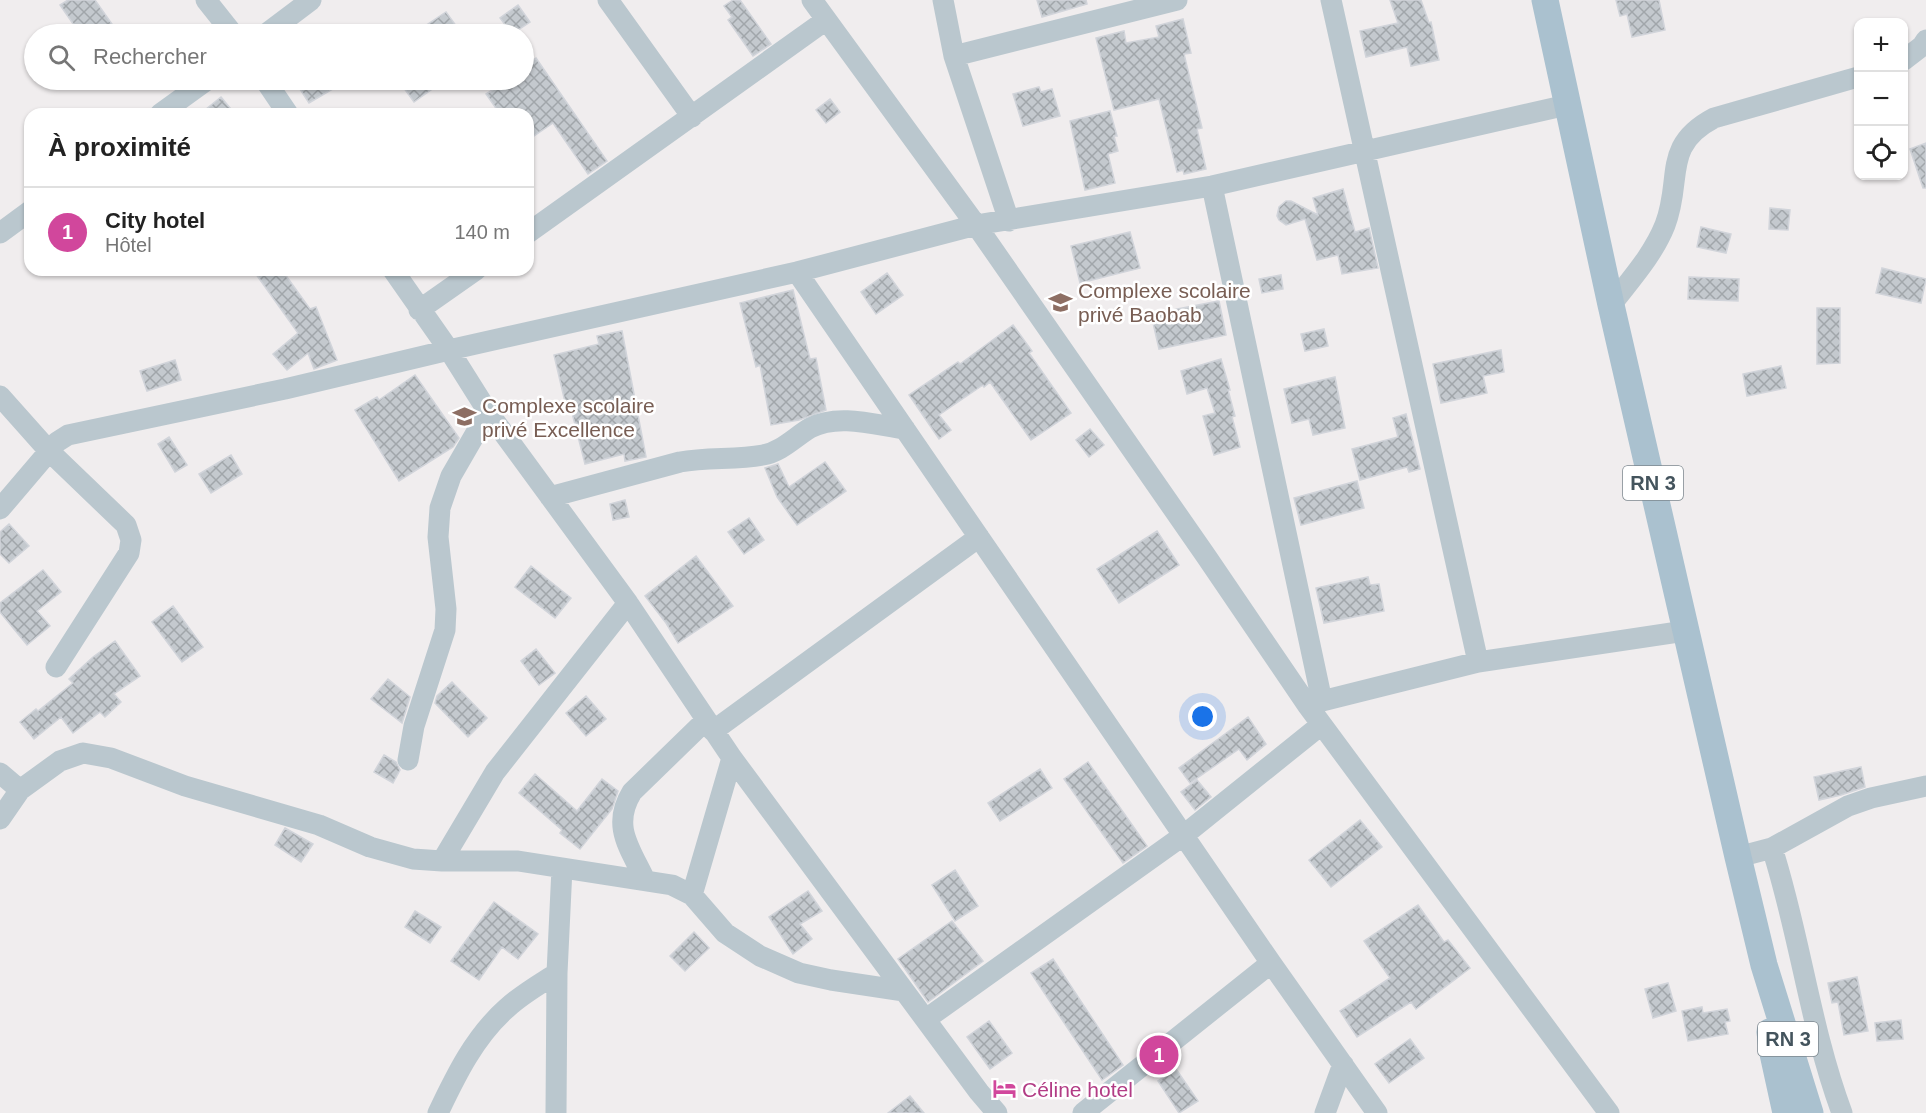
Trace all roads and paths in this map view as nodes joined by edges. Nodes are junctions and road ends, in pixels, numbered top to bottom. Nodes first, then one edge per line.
1 (206, 0) edge
2 (311, 0) edge
3 (608, 0) edge
4 (812, 0) edge
5 (943, 0) edge
6 (1177, 0) edge
7 (1331, 0) edge
8 (1545, 0) edge
9 (826, 20) junction
10 (225, 24) edge
11 (279, 24) edge
12 (1926, 40) edge
13 (954, 56) junction
14 (1908, 57) edge
15 (1854, 78) edge
16 (193, 90) edge
17 (272, 90) edge
18 (1567, 105) junction
19 (168, 108) edge
20 (284, 108) edge
21 (692, 117) junction
22 (1364, 150) junction
23 (1212, 186) junction
24 (24, 215) edge
25 (1009, 221) junction
26 (976, 225) junction
27 (534, 229) edge
28 (0, 233) edge
29 (797, 272) junction
30 (397, 276) edge
31 (467, 276) edge
32 (1611, 305) junction
33 (419, 310) junction
34 (448, 350) junction
35 (0, 396) edge
36 (488, 412) junction
37 (905, 429) junction
38 (49, 451) junction
39 (550, 497) junction
40 (0, 509) edge
41 (979, 537) junction
42 (628, 603) junction
43 (1685, 631) junction
44 (1478, 662) junction
45 (56, 666) dead end
46 (1315, 703) junction
47 (1321, 725) junction
48 (709, 726) junction
49 (732, 758) junction
50 (408, 760) dead end
51 (0, 773) edge
52 (1926, 786) edge
53 (20, 790) junction
54 (0, 819) edge
55 (1184, 835) junction
56 (1772, 848) junction
57 (1738, 857) junction
58 (442, 861) junction
59 (562, 868) junction
60 (645, 880) junction
61 (692, 895) junction
62 (1271, 963) junction
63 (1764, 965) junction
64 (557, 974) junction
65 (904, 991) junction
66 (926, 1019) junction
67 (1343, 1064) junction
68 (438, 1113) edge
69 (556, 1113) edge
70 (998, 1113) edge
71 (1083, 1113) edge
72 (1325, 1113) edge
73 (1377, 1113) edge
74 (1609, 1113) edge
75 (1786, 1113) edge
76 (1810, 1113) edge
77 (1842, 1113) edge

1 - 10 street
2 - 11 street
3 - 21 street
4 - 9 street
5 - 13 street
6 - 13 street
7 - 22 street
8 - 18 main road, RN 3
9 - 21 street
9 - 26 street
12 - 14 street
13 - 25 street
15 - 32 street
16 - 19 street
17 - 20 street
18 - 22 street
18 - 32 main road, RN 3
21 - 27 street
22 - 23 street
22 - 44 street
23 - 25 street
23 - 46 street
24 - 28 street
25 - 26 street
26 - 29 street
26 - 46 street
29 - 34 street
29 - 37 street
30 - 33 street
31 - 33 street
32 - 43 main road, RN 3
33 - 34 street
34 - 36 street
34 - 38 street
35 - 38 street
36 - 39 street
36 - 50 street
37 - 39 street
37 - 41 street
38 - 40 street
38 - 45 street
39 - 42 street
41 - 48 street
41 - 55 street
42 - 48 street
42 - 58 street
43 - 44 street
43 - 57 main road, RN 3
44 - 46 street
46 - 47 street
47 - 55 street
47 - 74 street
48 - 49 street
48 - 60 street
49 - 61 street
49 - 65 street
51 - 53 street
52 - 56 street
53 - 54 street
53 - 58 street
55 - 62 street
55 - 66 street
56 - 57 street
56 - 77 street
57 - 63 main road, RN 3
58 - 59 street
59 - 60 street
59 - 64 street
60 - 61 street
61 - 65 street
62 - 67 street
62 - 71 street
63 - 75 main road, RN 3
63 - 76 main road, RN 3
64 - 68 street
64 - 69 street
65 - 66 street
66 - 70 street
67 - 72 street
67 - 73 street

